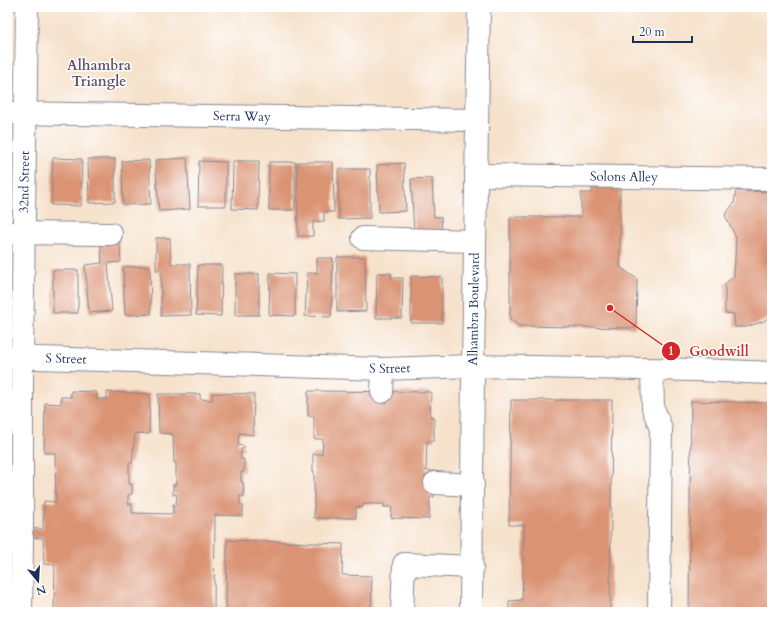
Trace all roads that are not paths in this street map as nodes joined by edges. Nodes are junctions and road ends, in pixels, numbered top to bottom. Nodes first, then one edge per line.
1 (27, 7) edge
2 (479, 7) edge
3 (16, 114) edge
4 (477, 120) junction
5 (476, 175) junction
6 (772, 179) edge
7 (15, 233) edge
8 (111, 234) dead end
9 (363, 238) dead end
10 (475, 241) junction
11 (14, 358) edge
12 (473, 366) junction
13 (383, 369) junction
14 (652, 370) junction
15 (772, 373) edge
16 (382, 392) dead end
17 (435, 483) dead end
18 (473, 485) junction
19 (472, 567) junction
20 (21, 612) edge
21 (402, 612) edge
22 (471, 612) edge
23 (659, 612) edge

1 - 3 street, 32nd Street
2 - 4 street, Alhambra Boulevard
3 - 4 street, Serra Way
3 - 7 street, 32nd Street
4 - 5 street, Alhambra Boulevard
5 - 6 street, Solons Alley
5 - 10 street, Alhambra Boulevard
7 - 8 street
7 - 11 street, 32nd Street
9 - 10 street
10 - 12 street, Alhambra Boulevard
11 - 13 street, S Street
11 - 20 street, 32nd Street
12 - 13 street, S Street
12 - 14 street, S Street
12 - 18 street, Alhambra Boulevard
13 - 16 street
14 - 15 street, S Street
14 - 23 street
17 - 18 street
18 - 19 street, Alhambra Boulevard
19 - 21 street
19 - 22 street, Alhambra Boulevard

